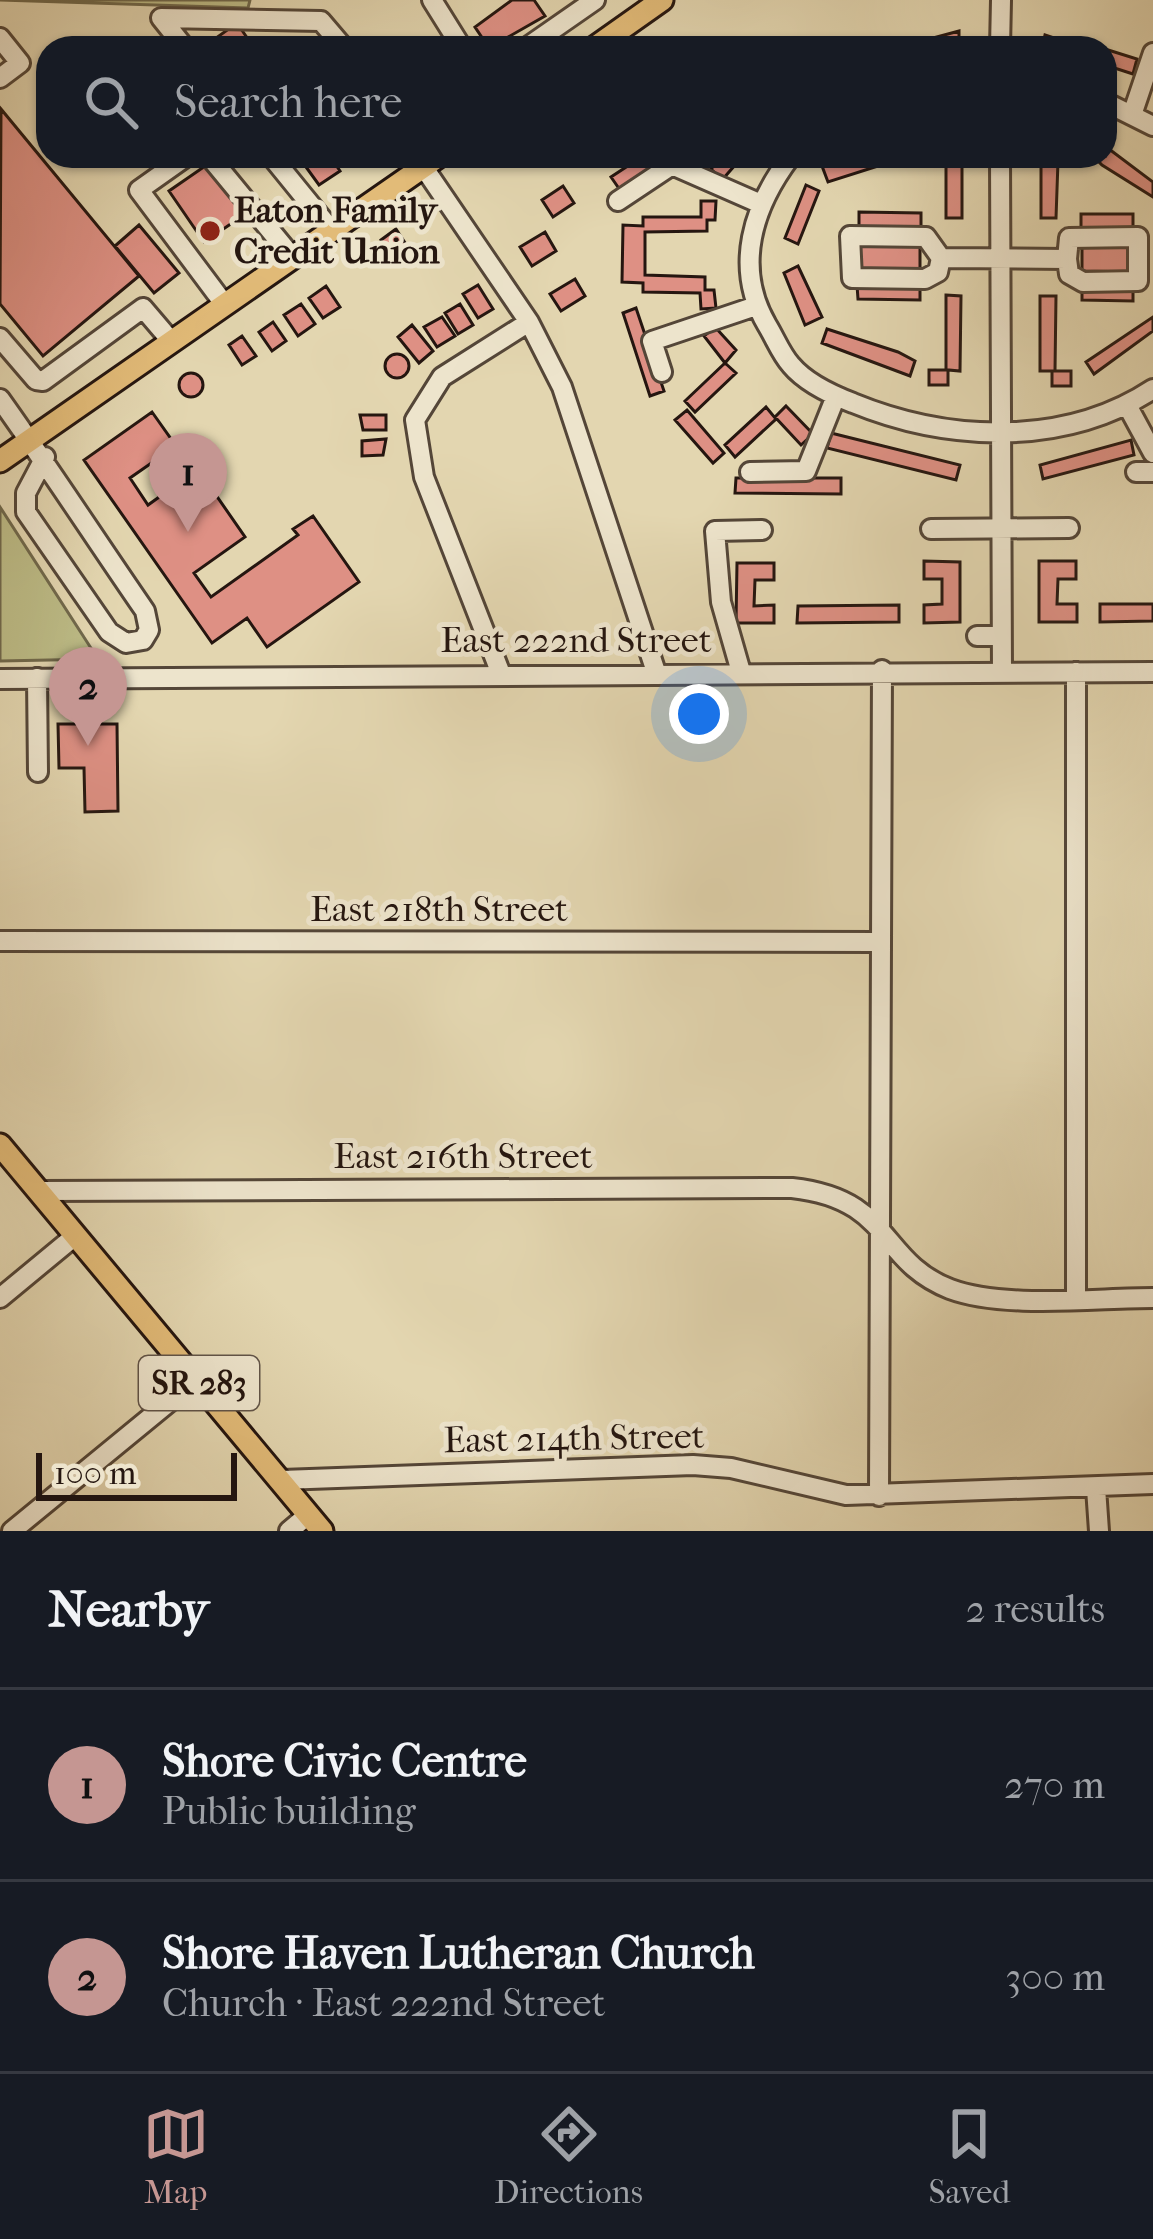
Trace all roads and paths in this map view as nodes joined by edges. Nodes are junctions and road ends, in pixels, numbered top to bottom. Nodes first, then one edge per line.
1 (432, 0) edge
2 (596, 0) edge
3 (662, 0) edge
4 (1001, 0) edge
5 (175, 36) edge
6 (334, 36) edge
7 (454, 36) edge
8 (544, 36) edge
9 (611, 36) edge
10 (1000, 36) edge
11 (0, 38) edge
12 (1153, 53) edge
13 (0, 78) edge
14 (1117, 108) edge
15 (1132, 115) junction
16 (1153, 126) edge
17 (170, 168) edge
18 (219, 168) edge
19 (281, 168) edge
20 (415, 168) edge
21 (431, 168) edge
22 (668, 168) edge
23 (679, 168) edge
24 (783, 168) edge
25 (1000, 168) edge
26 (618, 201) dead end
27 (760, 204) junction
28 (332, 231) junction
29 (1000, 257) junction
30 (293, 258) junction
31 (940, 258) junction
32 (1067, 259) dead end
33 (225, 305) junction
34 (756, 306) junction
35 (529, 322) junction
36 (0, 338) edge
37 (172, 342) junction
38 (662, 372) dead end
39 (1153, 389) edge
40 (836, 396) junction
41 (0, 399) edge
42 (1127, 405) junction
43 (1000, 432) junction
44 (29, 439) junction
45 (1153, 453) edge
46 (45, 457) junction
47 (0, 461) edge
48 (750, 472) dead end
49 (1000, 528) junction
50 (1069, 528) dead end
51 (931, 529) dead end
52 (762, 530) dead end
53 (977, 636) dead end
54 (1001, 636) junction
55 (882, 670) junction
56 (1001, 671) junction
57 (656, 672) junction
58 (741, 672) junction
59 (1076, 672) junction
60 (1153, 673) edge
61 (501, 674) junction
62 (0, 679) edge
63 (38, 679) junction
64 (38, 772) dead end
65 (0, 941) edge
66 (878, 942) junction
67 (0, 1145) edge
68 (40, 1191) junction
69 (878, 1222) junction
70 (75, 1236) junction
71 (0, 1298) edge
72 (1076, 1298) junction
73 (1153, 1298) edge
74 (196, 1380) junction
75 (281, 1480) junction
76 (1153, 1484) edge
77 (1096, 1487) junction
78 (879, 1496) junction
79 (315, 1523) edge
80 (12, 1531) edge
81 (289, 1531) edge
82 (1099, 1531) edge

1 - 7 street
2 - 8 street
3 - 9 main road
4 - 10 street
5 - 6 street
11 - 13 street
12 - 15 street
14 - 15 street
15 - 16 street
17 - 33 street
18 - 30 street
19 - 28 street
20 - 28 main road
21 - 35 street
22 - 26 street
23 - 27 street
24 - 27 street
25 - 29 street
27 - 34 street
28 - 30 main road
29 - 31 street
29 - 32 street
29 - 43 street
30 - 33 main road
31 - 31 street
33 - 37 main road
34 - 38 street
34 - 40 street
35 - 57 street
35 - 61 street
36 - 37 street
37 - 44 main road
39 - 42 street
40 - 43 street
40 - 48 street
41 - 44 street
42 - 43 street
42 - 45 street
43 - 49 street
44 - 46 street
44 - 47 main road
46 - 46 street
49 - 50 street
49 - 51 street
49 - 54 street
52 - 58 street
53 - 54 street
54 - 56 street
55 - 56 street, East 222nd Street
55 - 58 street, East 222nd Street
55 - 66 street
56 - 59 street, East 222nd Street
57 - 58 street, East 222nd Street
57 - 61 street, East 222nd Street
59 - 60 street, East 222nd Street
59 - 72 street
61 - 63 street, East 222nd Street
62 - 63 street, East 222nd Street
63 - 64 street
65 - 66 street, East 218th Street
66 - 69 street
67 - 68 main road, SR 283
68 - 69 street, East 216th Street
68 - 70 main road, SR 283
69 - 72 street
69 - 78 street
70 - 71 street
70 - 74 main road, SR 283
72 - 73 street
74 - 75 main road, SR 283
74 - 80 street
75 - 78 street, East 214th Street
75 - 79 main road, SR 283
76 - 77 street, East 214th Street
77 - 78 street, East 214th Street
77 - 82 street
79 - 81 street

